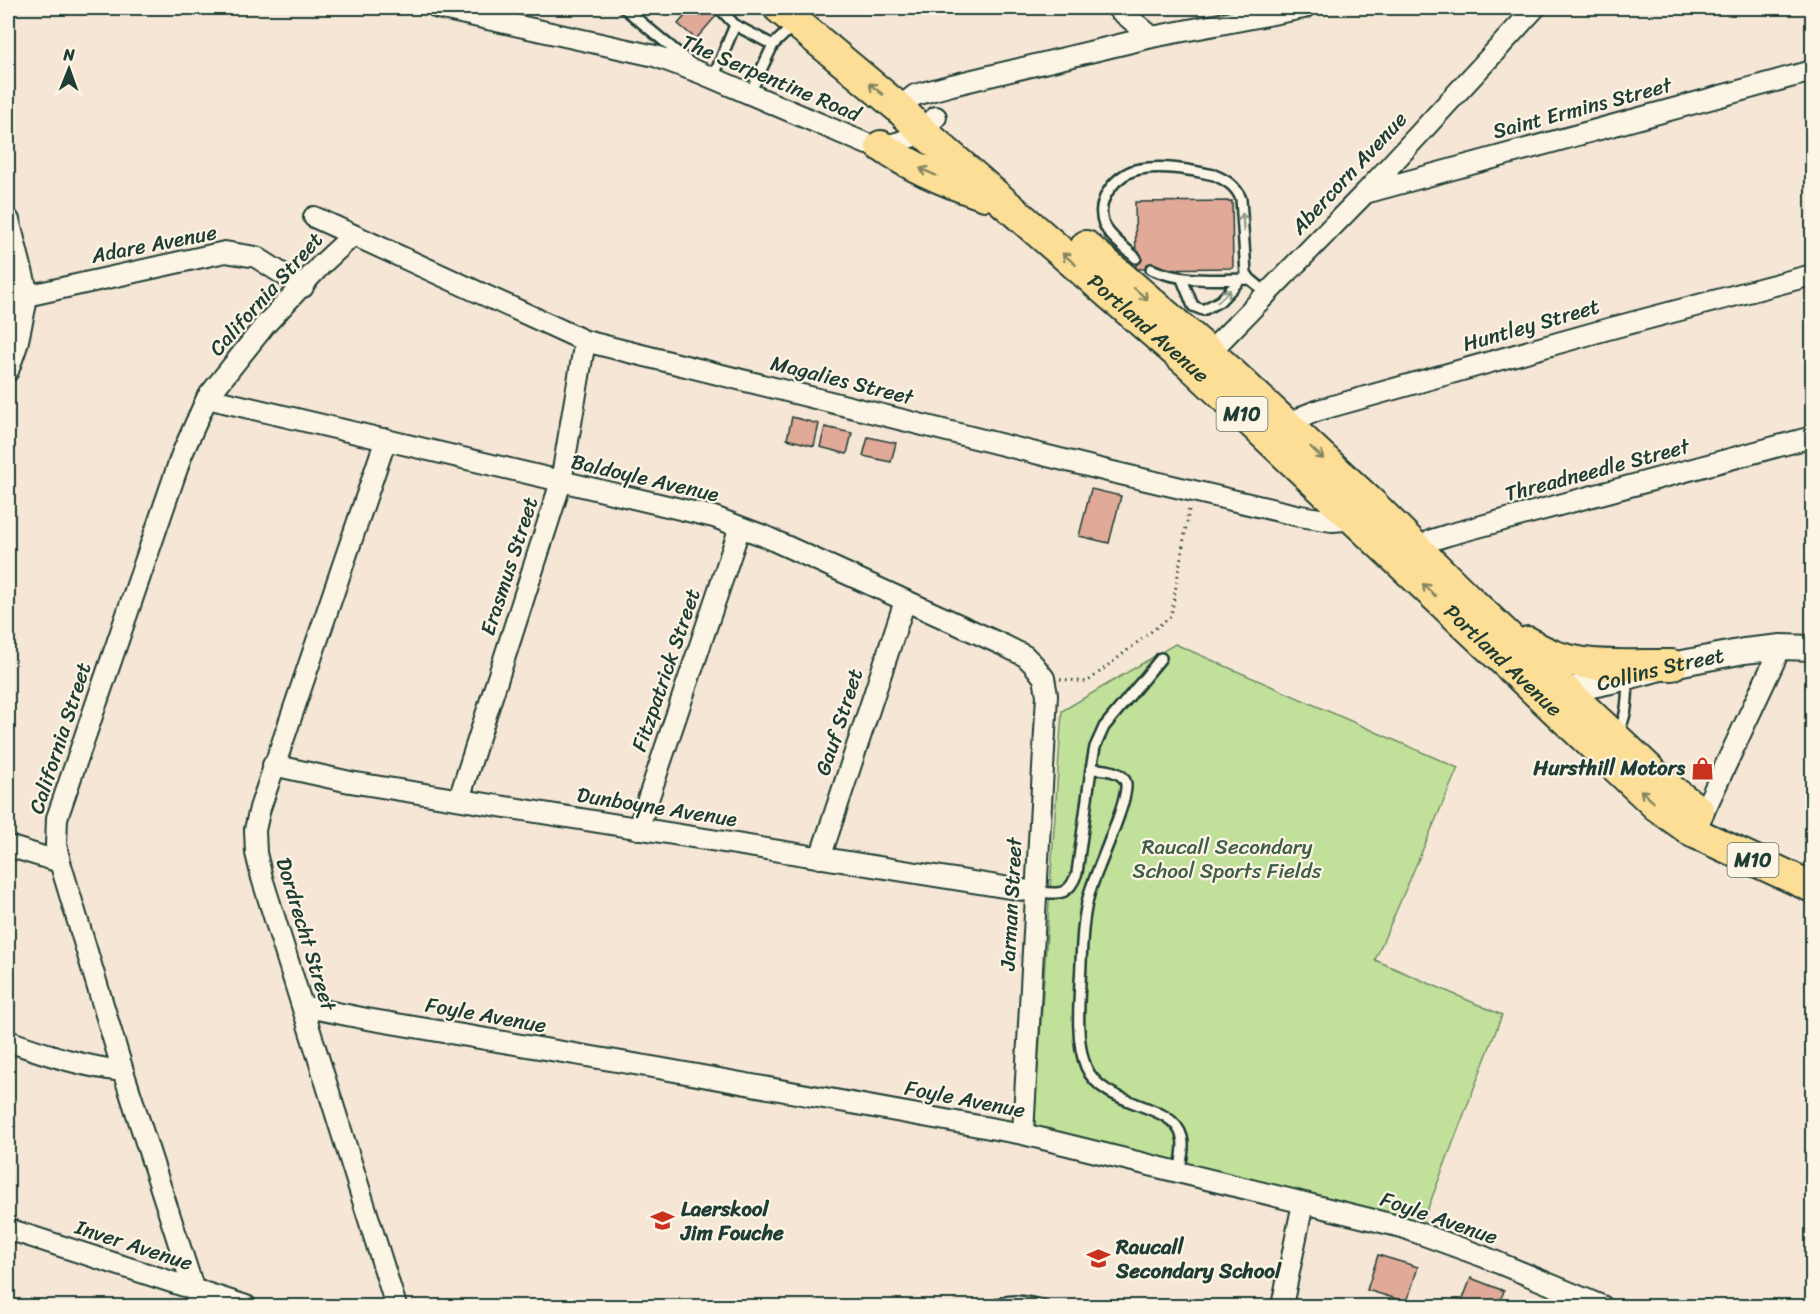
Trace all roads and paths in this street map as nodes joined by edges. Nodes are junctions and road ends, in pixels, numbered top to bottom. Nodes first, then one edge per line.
1 (438, 8) edge
2 (624, 8) edge
3 (1117, 8) edge
4 (1304, 8) edge
5 (1535, 8) edge
6 (721, 10) dead end
7 (796, 12) edge
8 (735, 25) junction
9 (1152, 37) junction
10 (773, 45) junction
11 (1812, 70) edge
12 (707, 75) junction
13 (750, 93) junction
14 (907, 102) junction
15 (929, 124) junction
16 (881, 146) junction
17 (1365, 193) junction
18 (1002, 201) junction
19 (314, 217) dead end
20 (9, 220) dead end
21 (352, 236) junction
22 (1136, 258) dead end
23 (1151, 269) dead end
24 (1812, 275) edge
25 (1182, 279) junction
26 (1246, 279) junction
27 (303, 287) junction
28 (1268, 293) junction
29 (28, 294) junction
30 (8, 300) edge
31 (585, 341) junction
32 (1202, 360) junction
33 (8, 371) edge
34 (207, 398) junction
35 (1280, 434) junction
36 (1812, 437) edge
37 (386, 439) junction
38 (561, 482) junction
39 (1193, 490) junction
40 (1365, 513) junction
41 (740, 527) junction
42 (1409, 556) junction
43 (1467, 598) junction
44 (905, 601) junction
45 (1794, 648) edge
46 (1161, 658) dead end
47 (1812, 659) edge
48 (1672, 665) junction
49 (1628, 677) junction
50 (1044, 678) junction
51 (1553, 693) junction
52 (1607, 744) junction
53 (273, 765) junction
54 (1091, 769) junction
55 (459, 799) junction
56 (1698, 823) junction
57 (638, 828) junction
58 (8, 846) edge
59 (820, 858) junction
60 (60, 862) junction
61 (1812, 870) edge
62 (1812, 887) edge
63 (1035, 892) junction
64 (302, 1006) junction
65 (8, 1041) edge
66 (123, 1071) junction
67 (1023, 1134) junction
68 (1179, 1173) junction
69 (1303, 1203) junction
70 (8, 1229) edge
71 (196, 1298) edge
72 (246, 1306) edge
73 (396, 1306) edge
74 (995, 1306) edge
75 (1044, 1306) edge
76 (1282, 1306) edge
77 (1602, 1306) edge

1 - 12 street, The Serpentine Road
2 - 12 lane
3 - 9 street
4 - 9 street
5 - 17 street, Abercorn Avenue
6 - 8 lane
7 - 10 lane
7 - 14 main road, Portland Avenue / M10
8 - 10 lane
8 - 12 lane
9 - 14 street
10 - 13 lane
11 - 17 street, Saint Ermins Street
12 - 13 street, The Serpentine Road
13 - 16 street, The Serpentine Road
14 - 15 main road, Portland Avenue / M10
15 - 16 street
15 - 18 main road, Portland Avenue / M10
15 -> 32 main road, Portland Avenue / M10
18 -> 16 main road
17 - 28 street, Abercorn Avenue
32 -> 18 main road, Portland Avenue / M10
19 - 21 street, Magalies Street
20 - 29 street
21 - 27 street, California Street
21 - 31 street, Magalies Street
26 -> 22 lane
23 - 25 lane
24 - 35 street, Huntley Street
25 - 26 lane
25 -> 26 lane
26 - 28 lane
27 - 29 street, Adare Avenue
27 - 34 street, California Street
28 - 32 street, Abercorn Avenue
29 - 30 street, Adare Avenue
29 - 33 street
31 - 38 street, Erasmus Street
31 - 39 street, Magalies Street
32 - 35 main road, Portland Avenue / M10
34 - 37 street, Baldoyle Avenue
34 - 60 street, California Street
35 - 40 main road, Portland Avenue / M10
36 - 42 street, Threadneedle Street
37 - 38 street, Baldoyle Avenue
37 - 53 street, Dordrecht Street
38 - 41 street, Baldoyle Avenue
38 - 55 street, Erasmus Street
39 - 40 street, Magalies Street
39 - 50 path
40 - 42 main road, Portland Avenue / M10
41 - 44 street, Baldoyle Avenue
41 - 57 street, Fitzpatrick Street
42 - 43 main road, Portland Avenue / M10
51 -> 42 main road, Portland Avenue / M10
43 - 48 main road
43 - 51 main road, Portland Avenue / M10
44 - 50 street, Baldoyle Avenue
44 - 59 street, Gauf Street
45 - 47 street, Collins Street
45 - 48 street, Collins Street
45 - 56 street
46 - 54 lane
48 - 49 street, Collins Street
49 - 51 street, Collins Street
49 - 52 lane
50 - 63 street, Jarman Street
51 - 52 main road, Portland Avenue / M10
52 - 56 main road, Portland Avenue / M10
53 - 55 street, Dunboyne Avenue
53 - 64 street, Dordrecht Street
54 - 63 lane
54 - 68 lane
55 - 57 street, Dunboyne Avenue
56 - 61 main road, M10
56 - 62 main road, M10
57 - 59 street, Dunboyne Avenue
58 - 60 street
59 - 63 street, Dunboyne Avenue
60 - 66 street, California Street
63 - 67 street, Jarman Street
64 - 67 street, Foyle Avenue
64 - 73 street, Dordrecht Street
65 - 66 street
66 - 71 street, California Street
67 - 68 street, Foyle Avenue
68 - 69 street, Foyle Avenue
69 - 76 street
69 - 77 street, Foyle Avenue
70 - 71 street, Inver Avenue
71 - 72 street, Inver Avenue
74 - 75 lane

